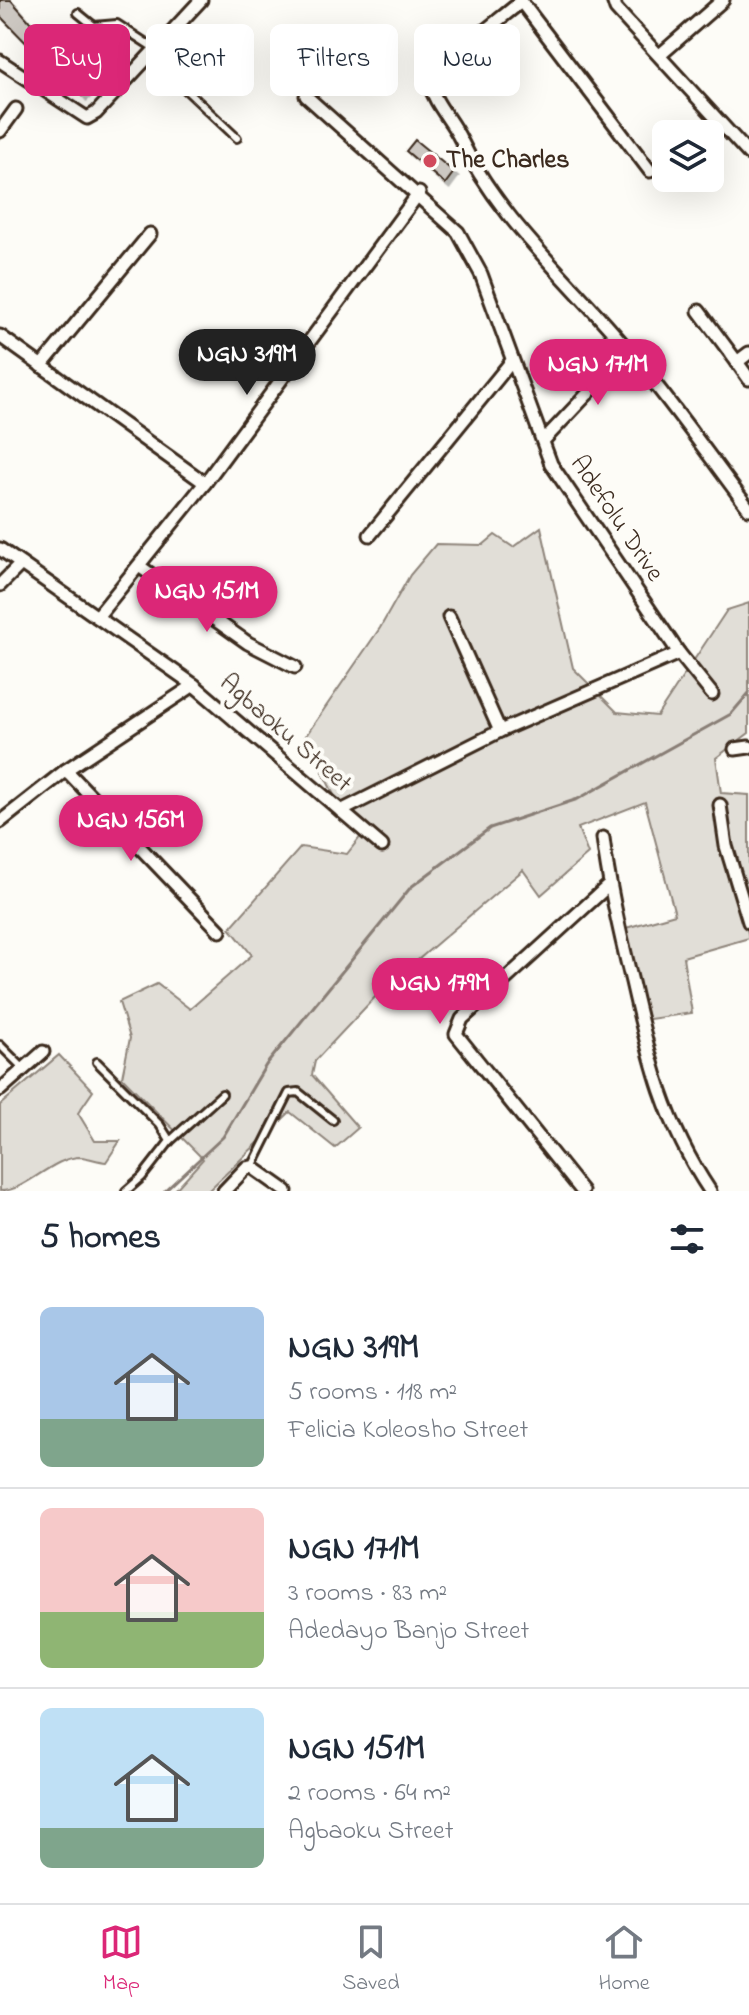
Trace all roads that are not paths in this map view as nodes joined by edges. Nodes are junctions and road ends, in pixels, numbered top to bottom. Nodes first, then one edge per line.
1 (201, 0) edge
2 (613, 0) edge
3 (723, 0) edge
4 (521, 1) edge
5 (78, 13) dead end
6 (177, 24) edge
7 (146, 46) edge
8 (660, 55) junction
9 (146, 57) edge
10 (0, 61) edge
11 (195, 96) edge
12 (306, 96) dead end
13 (16, 109) dead end
14 (0, 131) edge
15 (237, 138) dead end
16 (749, 154) edge
17 (650, 171) dead end
18 (419, 193) junction
19 (150, 234) dead end
20 (699, 311) dead end
21 (0, 336) edge
22 (629, 350) junction
23 (749, 353) edge
24 (511, 362) junction
25 (737, 362) junction
26 (41, 366) junction
27 (749, 379) edge
28 (543, 441) junction
29 (205, 483) junction
30 (749, 509) edge
31 (370, 535) dead end
32 (0, 549) edge
33 (21, 564) junction
34 (139, 566) junction
35 (0, 585) edge
36 (97, 617) junction
37 (449, 617) dead end
38 (679, 653) junction
39 (295, 667) dead end
40 (194, 685) junction
41 (712, 694) dead end
42 (500, 731) junction
43 (749, 747) edge
44 (735, 749) dead end
45 (66, 770) junction
46 (720, 805) dead end
47 (341, 811) junction
48 (0, 822) edge
49 (603, 838) dead end
50 (382, 846) dead end
51 (609, 885) junction
52 (749, 922) edge
53 (220, 931) dead end
54 (0, 1045) edge
55 (43, 1052) dead end
56 (97, 1062) dead end
57 (24, 1069) junction
58 (0, 1090) edge
59 (222, 1094) dead end
60 (333, 1120) dead end
61 (170, 1141) junction
62 (252, 1167) junction
63 (126, 1191) edge
64 (224, 1191) edge
65 (286, 1191) edge
66 (582, 1191) edge
67 (710, 1191) edge

1 - 6 street
2 - 8 street
3 - 8 street
4 - 17 street
4 - 22 street
5 - 7 lane
8 - 16 street
9 - 10 street
11 - 15 lane
12 - 18 street, Adefolu Drive
13 - 14 street
18 - 24 street, Adefolu Drive
18 - 29 street
19 - 26 street
20 - 25 street
21 - 26 street
22 - 28 street
22 - 30 street
23 - 25 street
24 - 28 street, Adefolu Drive
24 - 31 street
25 - 27 street
26 - 29 street
28 - 38 street, Adefolu Drive
29 - 34 street
32 - 33 street, Agbaoku Street
33 - 35 street
33 - 36 street, Agbaoku Street
34 - 36 street
34 - 39 street
36 - 40 street, Agbaoku Street
37 - 42 street
38 - 41 street, Adefolu Drive
38 - 42 street
40 - 45 street
40 - 47 street, Agbaoku Street
42 - 47 street
43 - 44 street
45 - 48 street
45 - 53 street
46 - 52 street
47 - 50 street, Agbaoku Street
49 - 51 street
51 - 66 street
51 - 67 street
54 - 57 lane
55 - 57 street
56 - 61 lane
57 - 58 street
59 - 61 lane
60 - 62 lane
61 - 63 lane
62 - 64 street
62 - 65 street

